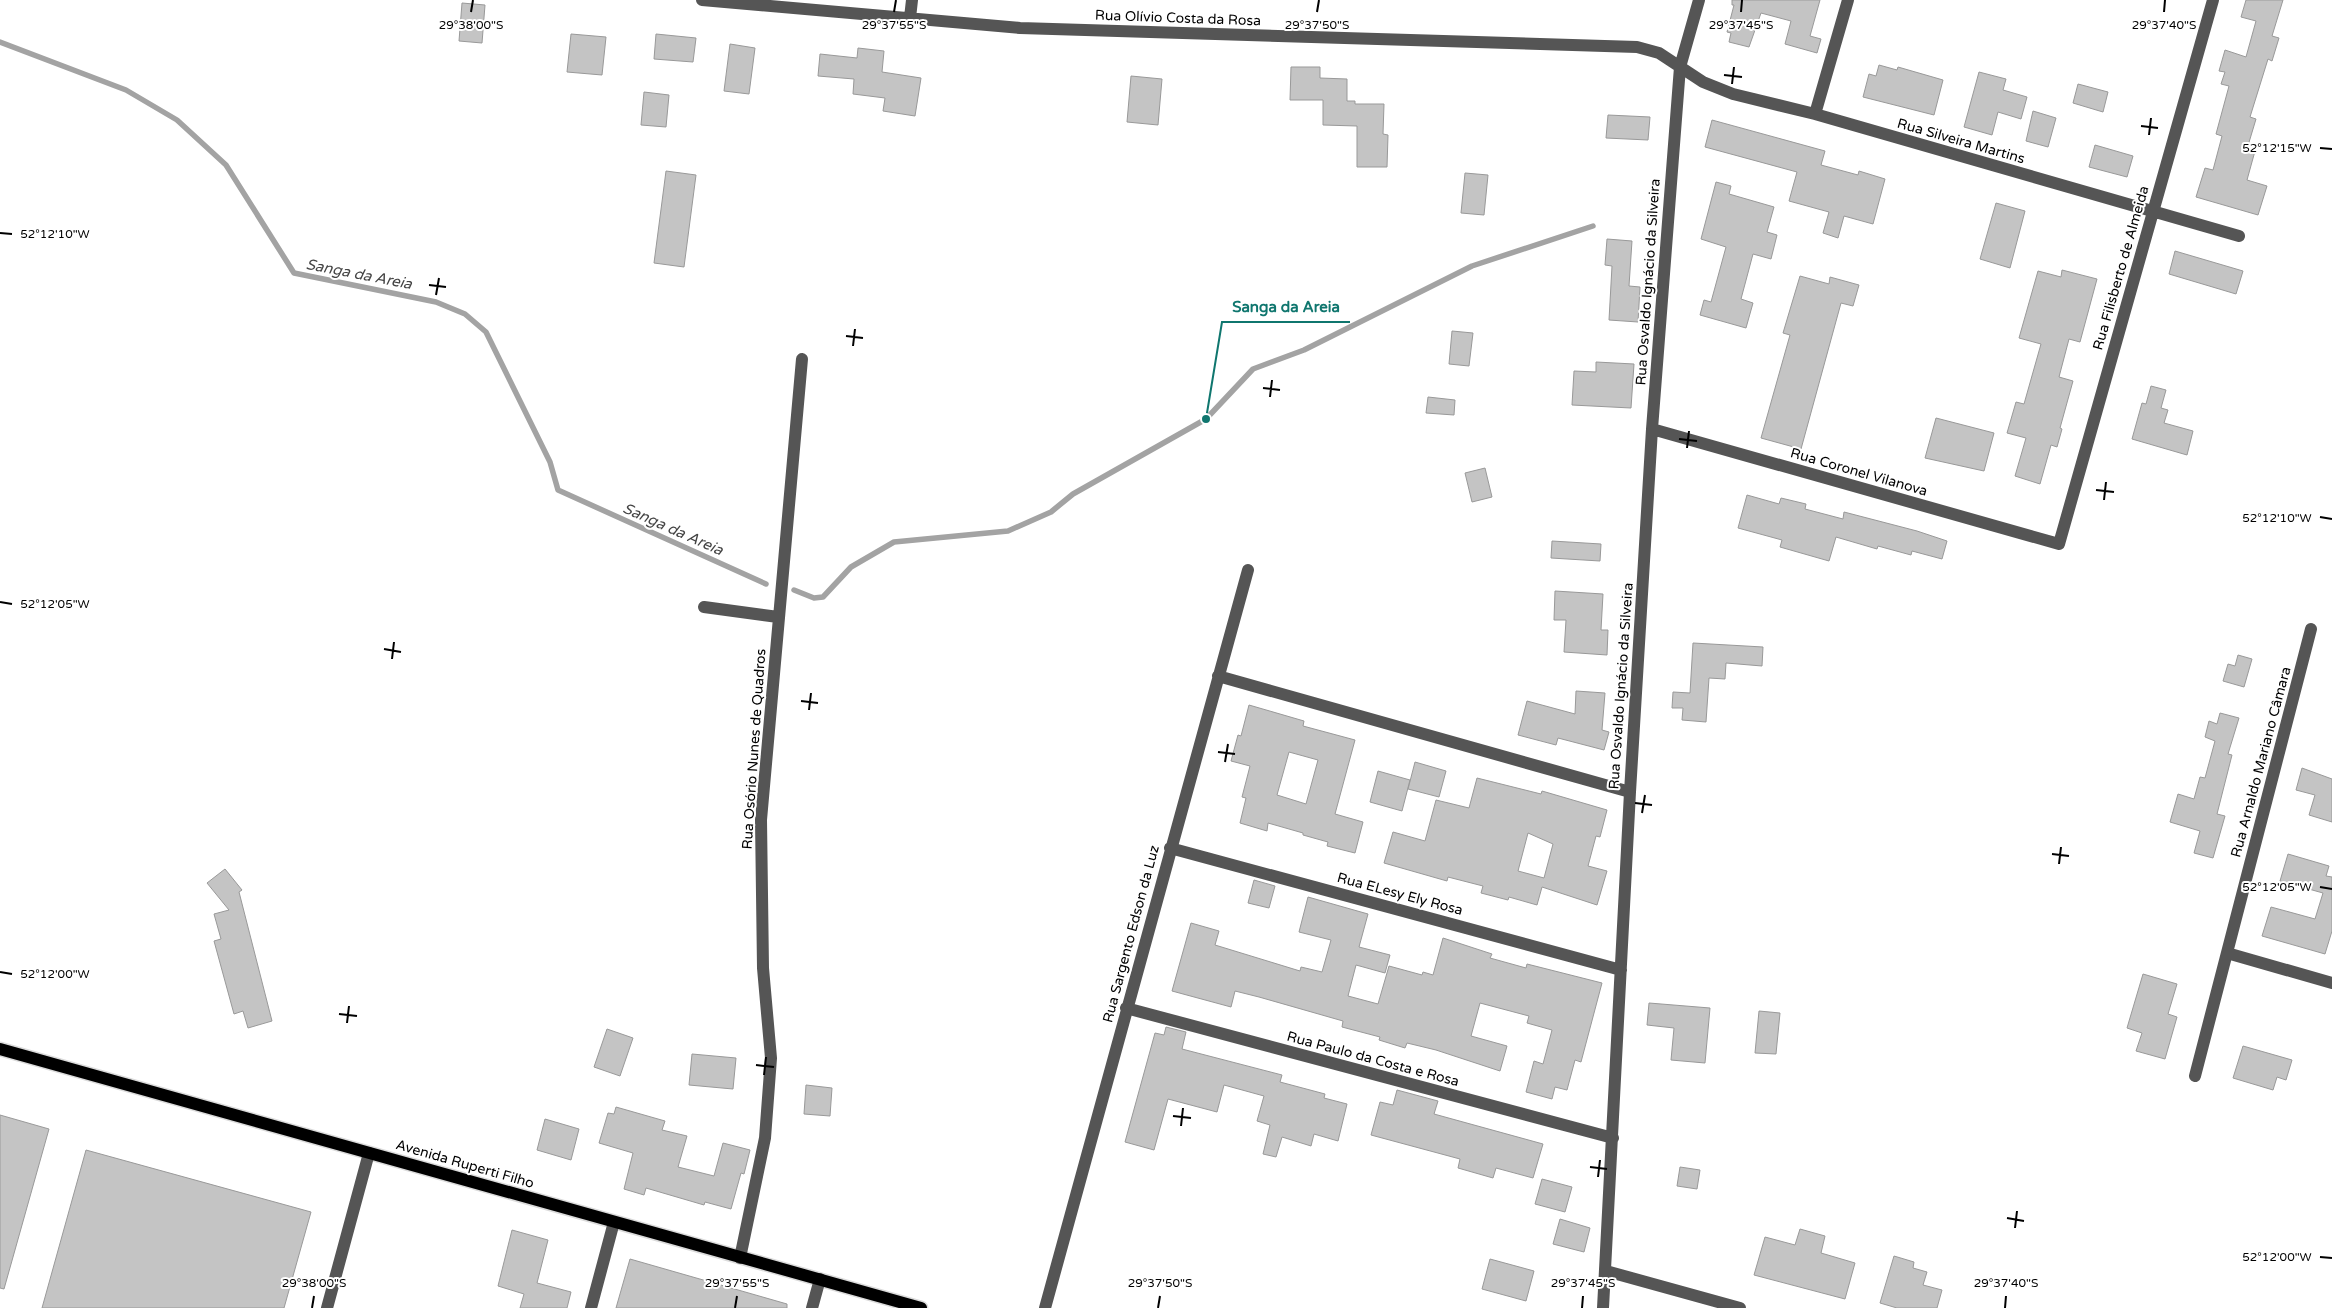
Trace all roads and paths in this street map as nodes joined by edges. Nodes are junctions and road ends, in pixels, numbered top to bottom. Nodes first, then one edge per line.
1 (702, 0) edge
2 (912, 0) edge
3 (1699, 0) edge
4 (1848, 0) edge
5 (2213, 0) edge
6 (910, 18) junction
7 (1680, 67) junction
8 (1815, 114) junction
9 (2152, 212) junction
10 (2239, 236) dead end
11 (802, 359) dead end
12 (1652, 430) junction
13 (2058, 544) joint
14 (1248, 570) dead end
15 (704, 607) dead end
16 (778, 617) junction
17 (2311, 629) dead end
18 (1218, 676) junction
19 (1630, 792) junction
20 (1170, 848) junction
21 (2226, 953) junction
22 (1621, 970) junction
23 (2332, 984) edge
24 (1126, 1008) junction
25 (0, 1049) edge
26 (2195, 1076) dead end
27 (1613, 1138) junction
28 (369, 1153) junction
29 (614, 1222) junction
30 (740, 1258) junction
31 (1606, 1271) junction
32 (820, 1280) junction
33 (327, 1308) edge
34 (591, 1308) edge
35 (812, 1308) edge
36 (921, 1308) edge
37 (1045, 1308) edge
38 (1603, 1308) edge
39 (1740, 1308) edge

1 - 6 street, Rua Olívio Costa da Rosa
2 - 6 street
3 - 7 street, Rua Osvaldo Ignácio da Silveira
4 - 8 street
5 - 9 street, Rua Filisberto de Almeida
6 - 7 street, Rua Olívio Costa da Rosa
7 - 8 street, Rua Silveira Martins
7 - 12 street, Rua Osvaldo Ignácio da Silveira
8 - 9 street, Rua Silveira Martins
9 - 10 street, Rua Silveira Martins
9 - 13 street, Rua Filisberto de Almeida
11 - 16 street, Rua Osório Nunes de Quadros
12 - 13 street, Rua Coronel Vilanova
12 - 19 street, Rua Osvaldo Ignácio da Silveira
14 - 18 street, Rua Sargento Edson da Luz
15 - 16 street
16 - 30 street, Rua Osório Nunes de Quadros
17 - 21 street, Rua Arnaldo Mariano Câmara
18 - 19 street
18 - 20 street, Rua Sargento Edson da Luz
19 - 22 street, Rua Osvaldo Ignácio da Silveira
20 - 22 street, Rua ELesy Ely Rosa
20 - 24 street, Rua Sargento Edson da Luz
21 - 23 street
21 - 26 street, Rua Arnaldo Mariano Câmara
22 - 27 street, Rua Osvaldo Ignácio da Silveira
24 - 27 street, Rua Paulo da Costa e Rosa
24 - 37 street, Rua Sargento Edson da Luz
25 - 28 main road, Avenida Ruperti Filho
27 - 31 street, Rua Osvaldo Ignácio da Silveira
28 - 29 main road, Avenida Ruperti Filho
28 - 33 street
29 - 30 main road, Avenida Ruperti Filho
29 - 34 street
30 - 32 main road, Avenida Ruperti Filho
31 - 38 street, Rua Osvaldo Ignácio da Silveira
31 - 39 street
32 - 35 street
32 - 36 main road, Avenida Ruperti Filho

